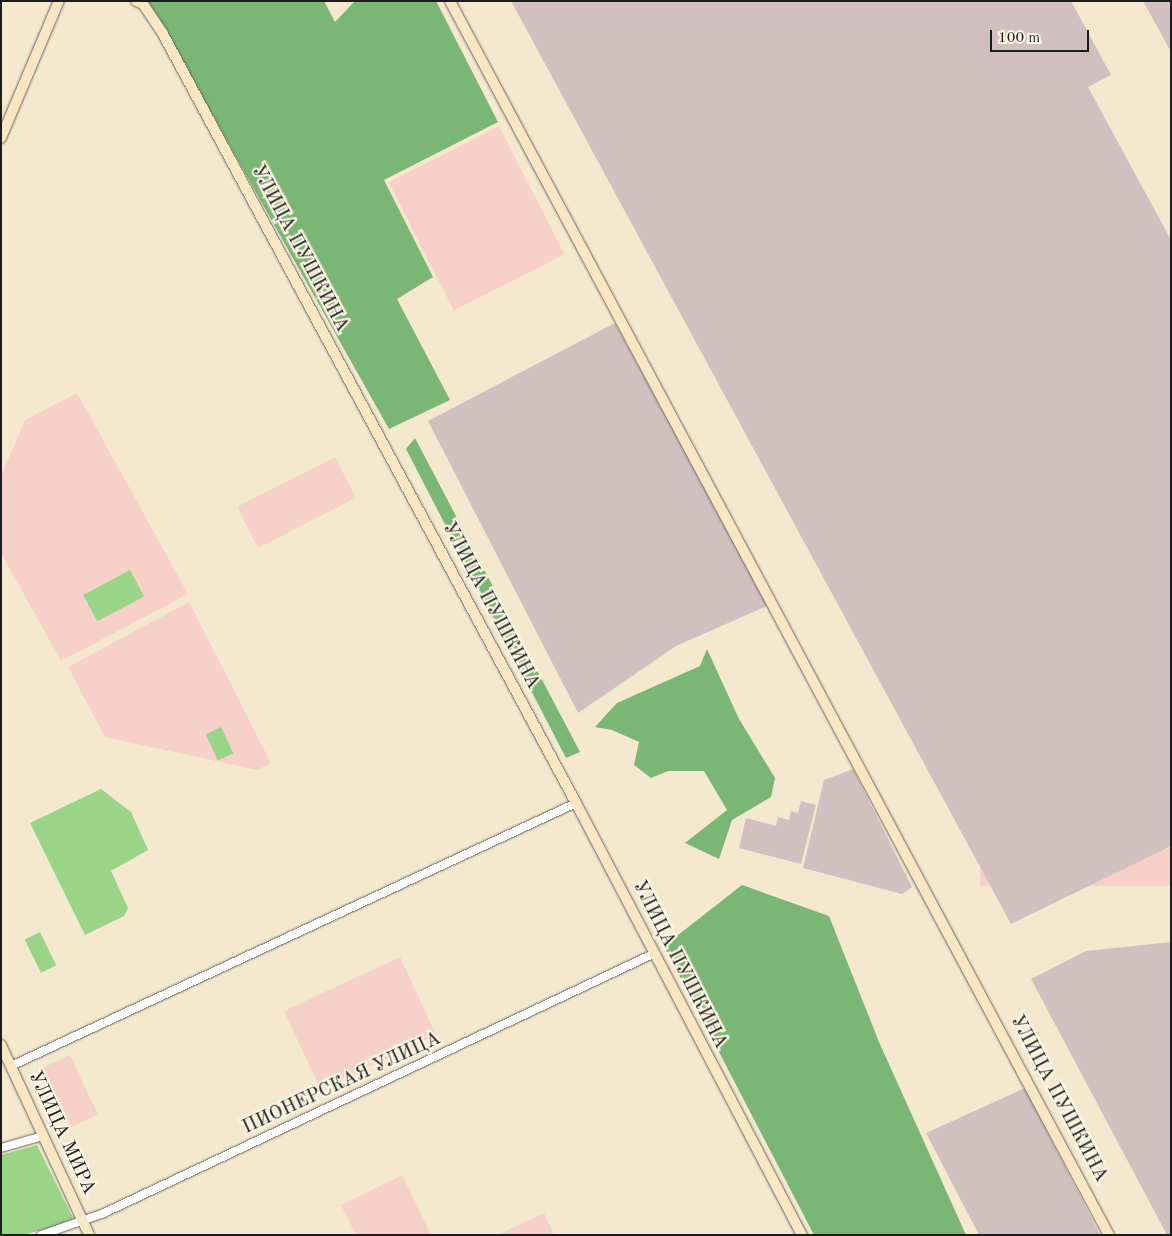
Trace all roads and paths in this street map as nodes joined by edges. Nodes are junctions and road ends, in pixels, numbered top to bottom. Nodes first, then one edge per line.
1 (59, 1) edge
2 (136, 1) edge
3 (450, 1) edge
4 (1, 138) edge
5 (576, 803) junction
6 (653, 954) junction
7 (1, 1046) edge
8 (11, 1066) junction
9 (43, 1136) junction
10 (1, 1148) edge
11 (83, 1222) junction
12 (41, 1235) edge
13 (89, 1235) edge
14 (802, 1235) edge
15 (1109, 1235) edge

1 - 4 street
2 - 5 street, УЛИЦА ПУШКИНА
3 - 15 street, УЛИЦА ПУШКИНА
5 - 6 street, УЛИЦА ПУШКИНА
5 - 8 street
6 - 11 street, ПИОНЕРСКАЯ УЛИЦА
6 - 14 street, УЛИЦА ПУШКИНА
7 - 8 street, УЛИЦА МИРА
8 - 9 street, УЛИЦА МИРА
9 - 10 street
9 - 11 street, УЛИЦА МИРА
11 - 12 street, ПИОНЕРСКАЯ УЛИЦА
11 - 13 street, УЛИЦА МИРА

